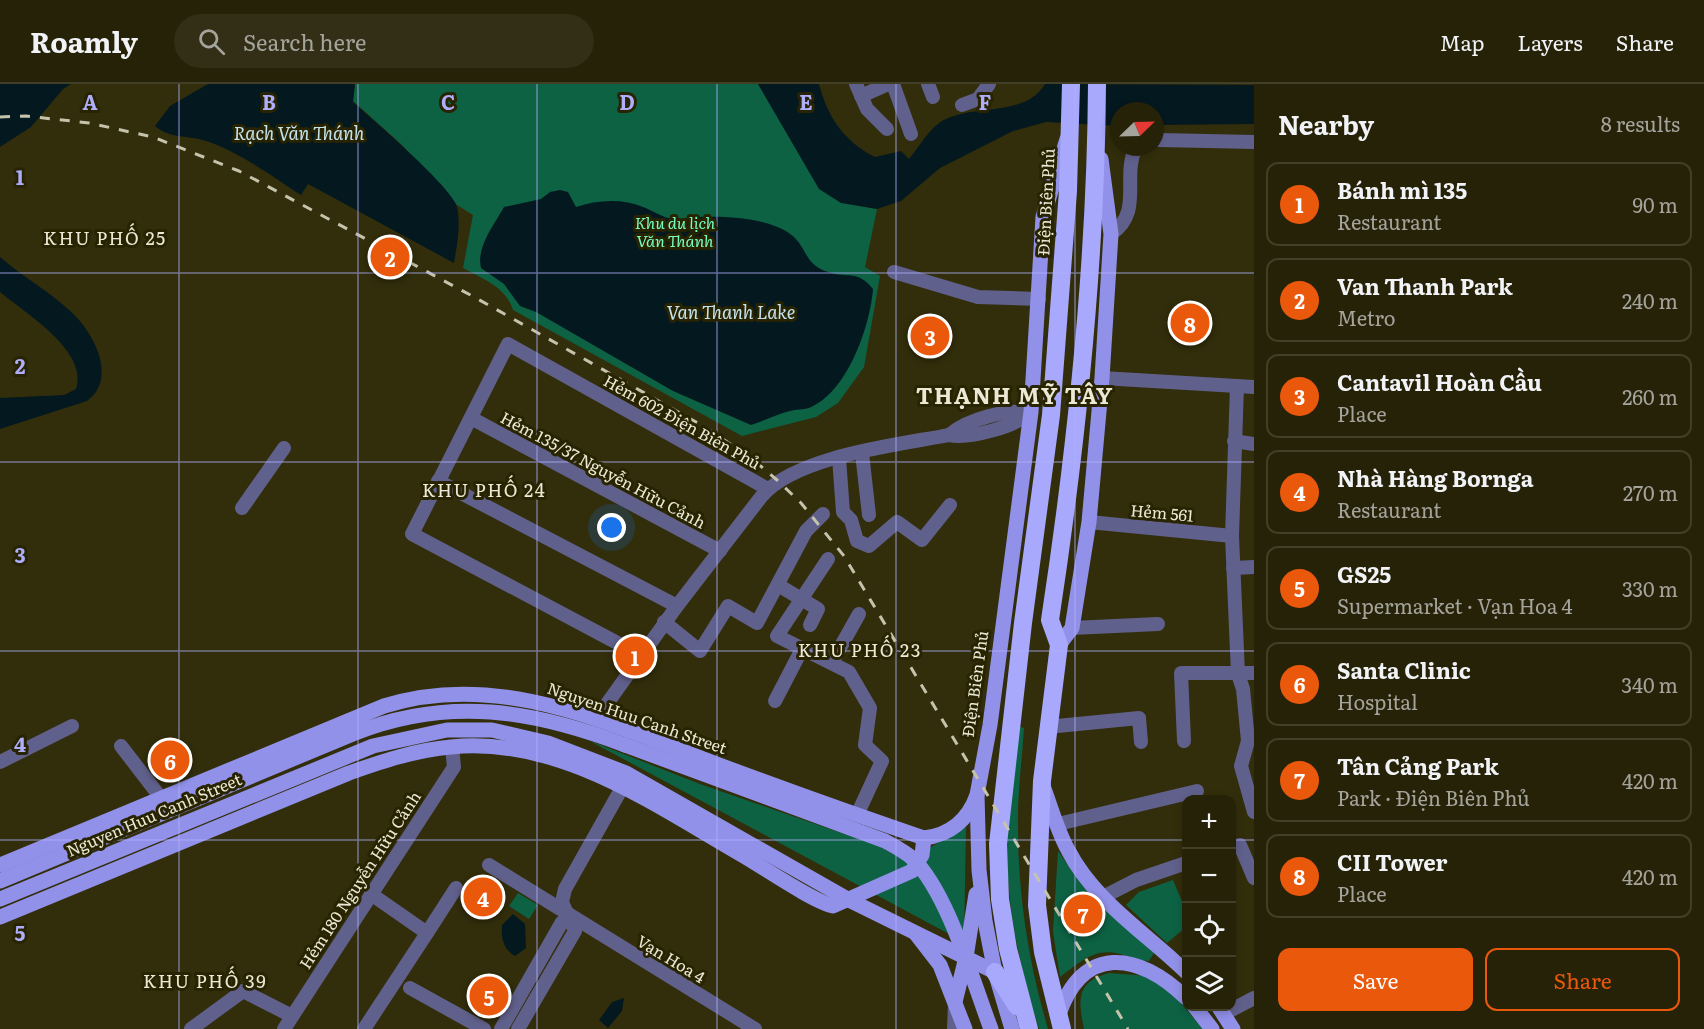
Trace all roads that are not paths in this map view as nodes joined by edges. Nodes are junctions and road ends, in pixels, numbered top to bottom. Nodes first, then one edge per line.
1 (890, 84) edge
2 (989, 84) edge
3 (1071, 84) edge
4 (1097, 84) edge
5 (859, 90) edge
6 (962, 105) dead end
7 (887, 129) dead end
8 (1097, 132) junction
9 (1069, 133) junction
10 (911, 134) dead end
11 (1164, 140) edge
12 (1254, 142) edge
13 (1133, 156) edge
14 (1111, 234) junction
15 (894, 272) dead end
16 (1039, 299) junction
17 (1057, 346) junction
18 (1084, 348) junction
19 (1102, 378) junction
20 (1237, 386) junction
21 (1254, 387) edge
22 (1031, 412) junction
23 (1051, 415) junction
24 (471, 417) junction
25 (1078, 419) junction
26 (1234, 441) junction
27 (1254, 444) edge
28 (284, 448) dead end
29 (862, 453) junction
30 (839, 458) junction
31 (438, 481) junction
32 (768, 489) junction
33 (950, 505) dead end
34 (242, 508) dead end
35 (823, 514) dead end
36 (869, 515) dead end
37 (1089, 522) junction
38 (1232, 536) junction
39 (720, 551) junction
40 (828, 559) dead end
41 (1254, 567) edge
42 (1233, 568) junction
43 (778, 585) junction
44 (801, 599) junction
45 (676, 606) junction
46 (859, 614) dead end
47 (664, 622) junction
48 (1158, 624) dead end
49 (810, 626) dead end
50 (1072, 628) junction
51 (1059, 645) junction
52 (802, 649) junction
53 (640, 655) junction
54 (832, 662) junction
55 (1254, 673) edge
56 (1238, 674) junction
57 (994, 681) junction
58 (775, 700) dead end
59 (1013, 708) junction
60 (592, 725) junction
61 (72, 726) dead end
62 (1047, 727) junction
63 (1184, 741) dead end
64 (1251, 741) edge
65 (1141, 742) dead end
66 (1008, 744) junction
67 (121, 746) dead end
68 (452, 747) junction
69 (0, 762) edge
70 (982, 772) junction
71 (626, 780) junction
72 (1042, 781) junction
73 (1197, 791) dead end
74 (977, 795) junction
75 (164, 805) junction
76 (1254, 812) edge
77 (856, 815) junction
78 (1058, 824) junction
79 (173, 827) junction
80 (924, 838) junction
81 (1254, 839) edge
82 (179, 843) junction
83 (1236, 847) edge
84 (1, 863) edge
85 (1182, 864) edge
86 (489, 865) dead end
87 (979, 870) junction
88 (1254, 878) edge
89 (0, 881) edge
90 (456, 888) dead end
91 (371, 894) junction
92 (1103, 897) junction
93 (0, 899) edge
94 (851, 900) junction
95 (0, 917) edge
96 (571, 917) junction
97 (912, 930) junction
98 (427, 933) junction
99 (1164, 952) junction
100 (966, 957) junction
101 (1182, 968) edge
102 (1151, 969) junction
103 (995, 972) junction
104 (410, 988) dead end
105 (1182, 995) edge
106 (1254, 998) edge
107 (955, 1002) junction
108 (1236, 1005) edge
109 (1198, 1011) edge
110 (1222, 1011) edge
111 (292, 1016) junction
112 (1060, 1023) edge
113 (1019, 1025) edge
114 (191, 1029) edge
115 (284, 1029) edge
116 (364, 1029) edge
117 (484, 1029) edge
118 (501, 1029) edge
119 (518, 1029) edge
120 (755, 1029) edge
121 (954, 1029) edge
122 (965, 1029) edge
123 (972, 1029) edge
124 (991, 1029) edge
125 (1212, 1029) edge
126 (1233, 1029) edge

1 - 5 street
1 - 10 street
2 - 6 street
3 - 9 highway
4 - 8 highway
5 - 7 street
8 - 14 main road
8 - 18 highway
9 - 16 main road, Điện Biên Phủ
9 - 17 highway, Điện Biên Phủ
11 - 12 street
13 - 14 street
14 - 19 main road
15 - 16 street
16 - 22 main road, Điện Biên Phủ
17 - 18 highway
17 - 23 highway, Điện Biên Phủ
18 - 25 highway
19 - 20 street
19 - 37 main road
20 - 21 street
20 - 26 street
22 - 29 street, Hẻm 602 Điện Biên Phủ
22 - 57 main road, Điện Biên Phủ
23 - 25 highway
23 - 59 highway, Điện Biên Phủ
24 - 31 street
24 - 32 street, Hẻm 602 Điện Biên Phủ
24 - 39 street, Hẻm 135/37 Nguyễn Hữu Cảnh
25 - 51 highway
26 - 27 street
26 - 38 street
28 - 34 street
29 - 30 street, Hẻm 602 Điện Biên Phủ
29 - 36 street
30 - 32 street, Hẻm 602 Điện Biên Phủ
30 - 33 street
31 - 45 street
31 - 53 street
32 - 39 street
35 - 43 street
37 - 38 street, Hẻm 561
37 - 50 main road
38 - 42 street
39 - 45 street
40 - 44 street
41 - 42 street
42 - 56 street
43 - 44 street
43 - 47 street
44 - 49 street
44 - 52 street
45 - 47 street
46 - 54 street
47 - 53 street
48 - 50 street
50 - 51 main road
51 - 62 highway
52 - 54 street
52 - 58 street
53 - 60 street
54 - 77 street
55 - 56 street
56 - 63 street
56 - 64 street
57 - 59 main road
57 - 70 main road, Điện Biên Phủ
59 - 66 highway, Điện Biên Phủ
60 - 75 main road, Nguyen Huu Canh Street
60 - 77 main road, Nguyen Huu Canh Street
60 - 124 main road, Nguyen Huu Canh Street, bridge
61 - 69 street
62 - 65 street
62 - 72 highway
64 - 76 street
66 - 70 main road
66 - 113 highway, Điện Biên Phủ
67 - 75 street
68 - 71 main road, Nguyen Huu Canh Street
68 - 82 main road, Nguyen Huu Canh Street
68 - 91 street, Hẻm 180 Nguyễn Hữu Cảnh
70 - 74 main road, Điện Biên Phủ
71 - 79 main road, Nguyen Huu Canh Street
71 - 94 main road, Nguyen Huu Canh Street
71 - 96 street
72 - 78 main road
72 - 112 highway
73 - 78 street
74 - 80 main road
74 - 87 main road, Điện Biên Phủ
75 - 79 main road
75 - 84 main road, Nguyen Huu Canh Street
75 - 89 main road, Nguyen Huu Canh Street
77 - 80 main road, Nguyen Huu Canh Street
78 - 92 main road
79 - 82 main road
79 - 93 main road, Nguyen Huu Canh Street
80 - 94 main road
81 - 83 street
82 - 95 main road, Nguyen Huu Canh Street
83 - 88 street
85 - 92 street
86 - 96 street, Vạn Hoa 4
87 - 100 main road
87 - 103 main road, Điện Biên Phủ
90 - 98 street
91 - 98 street
91 - 111 street, Hẻm 180 Nguyễn Hữu Cảnh
92 - 99 main road
94 - 97 main road
96 - 118 street
96 - 119 street
96 - 120 street, Vạn Hoa 4
97 - 100 main road
97 - 107 main road
98 - 116 street
99 - 101 main road
99 - 102 main road
100 - 103 main road
100 - 107 main road
102 - 105 main road
102 - 112 main road
103 - 113 highway
104 - 117 street
106 - 108 street
107 - 121 street
107 - 122 main road
109 - 125 main road
110 - 126 main road
111 - 114 street
111 - 115 street, Hẻm 180 Nguyễn Hữu Cảnh
113 - 123 main road

